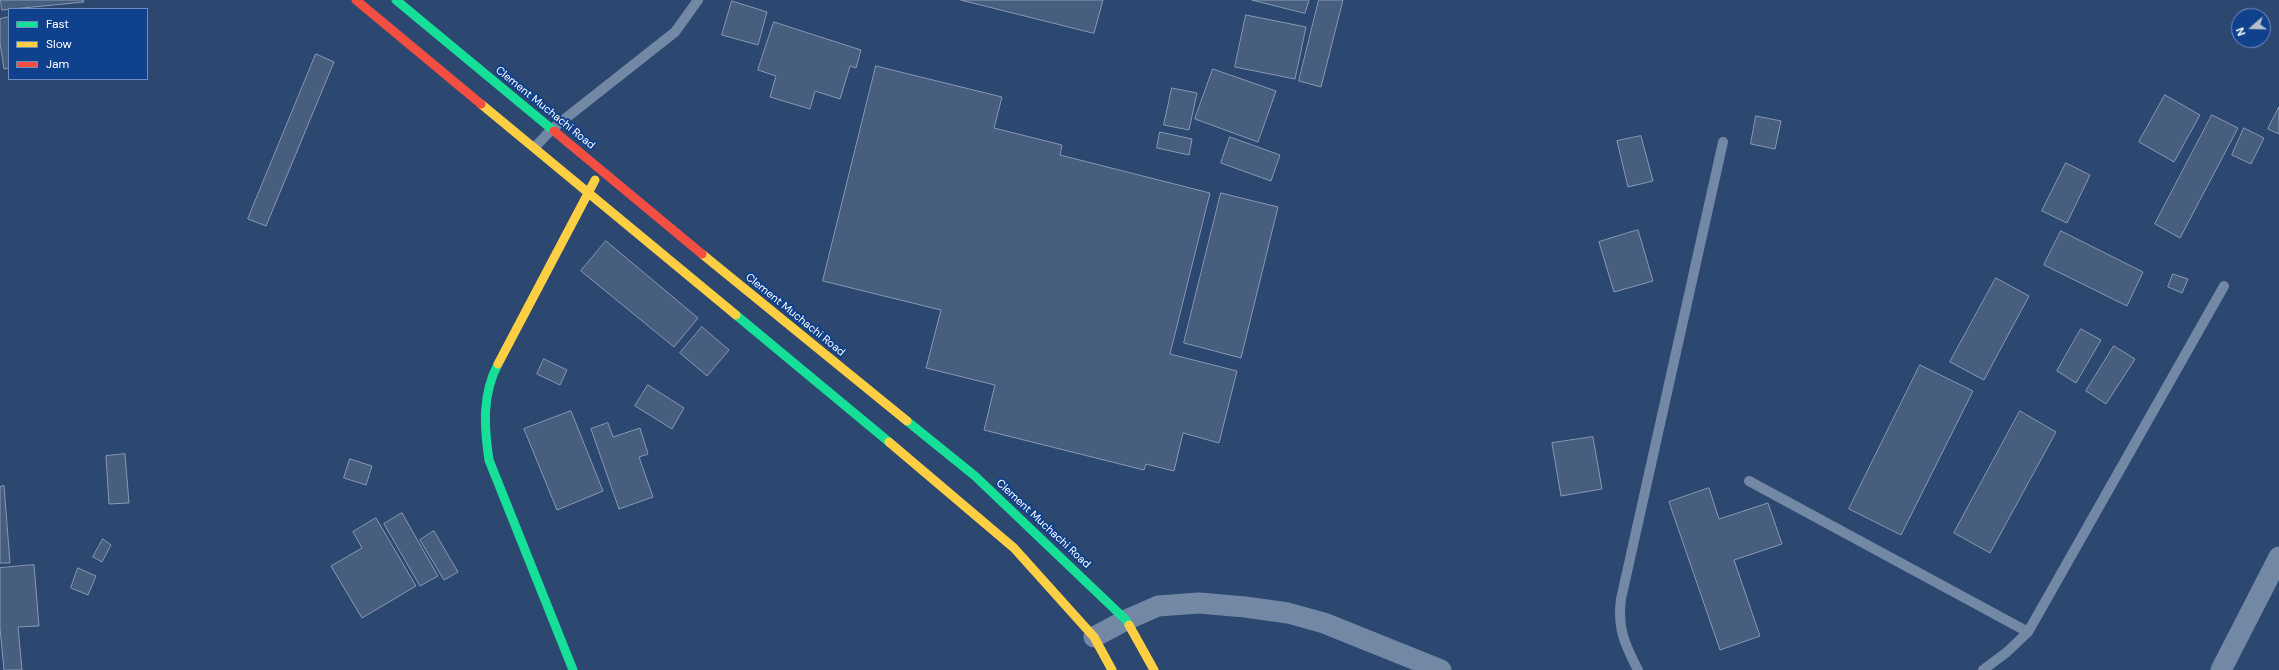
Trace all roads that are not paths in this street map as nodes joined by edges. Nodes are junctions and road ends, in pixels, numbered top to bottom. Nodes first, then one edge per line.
1 (356, 0) edge
2 (396, 0) edge
3 (698, 0) edge
4 (370, 4) edge
5 (552, 129) junction
6 (1723, 142) dead end
7 (535, 147) junction
8 (601, 169) junction
9 (589, 193) junction
10 (2224, 286) dead end
11 (1749, 481) dead end
12 (2279, 557) edge
13 (1126, 620) junction
14 (2028, 632) junction
15 (1094, 637) junction
16 (573, 670) edge
17 (1112, 670) edge
18 (1154, 670) edge
19 (1441, 670) edge
20 (1638, 670) edge
21 (1983, 670) edge
22 (2221, 670) edge

1 - 4 main road
2 - 5 main road, Clement Muchachi Road
3 - 5 lane
4 - 7 main road
5 - 7 lane
5 - 8 main road, Clement Muchachi Road
6 - 20 lane
7 - 9 main road
8 - 9 main road
8 - 13 main road, Clement Muchachi Road
9 - 15 main road
9 - 16 main road
10 - 14 lane
11 - 14 lane
12 - 22 street
13 - 15 street
13 - 18 main road, Clement Muchachi Road
13 - 19 street
14 - 21 lane
15 - 17 main road

